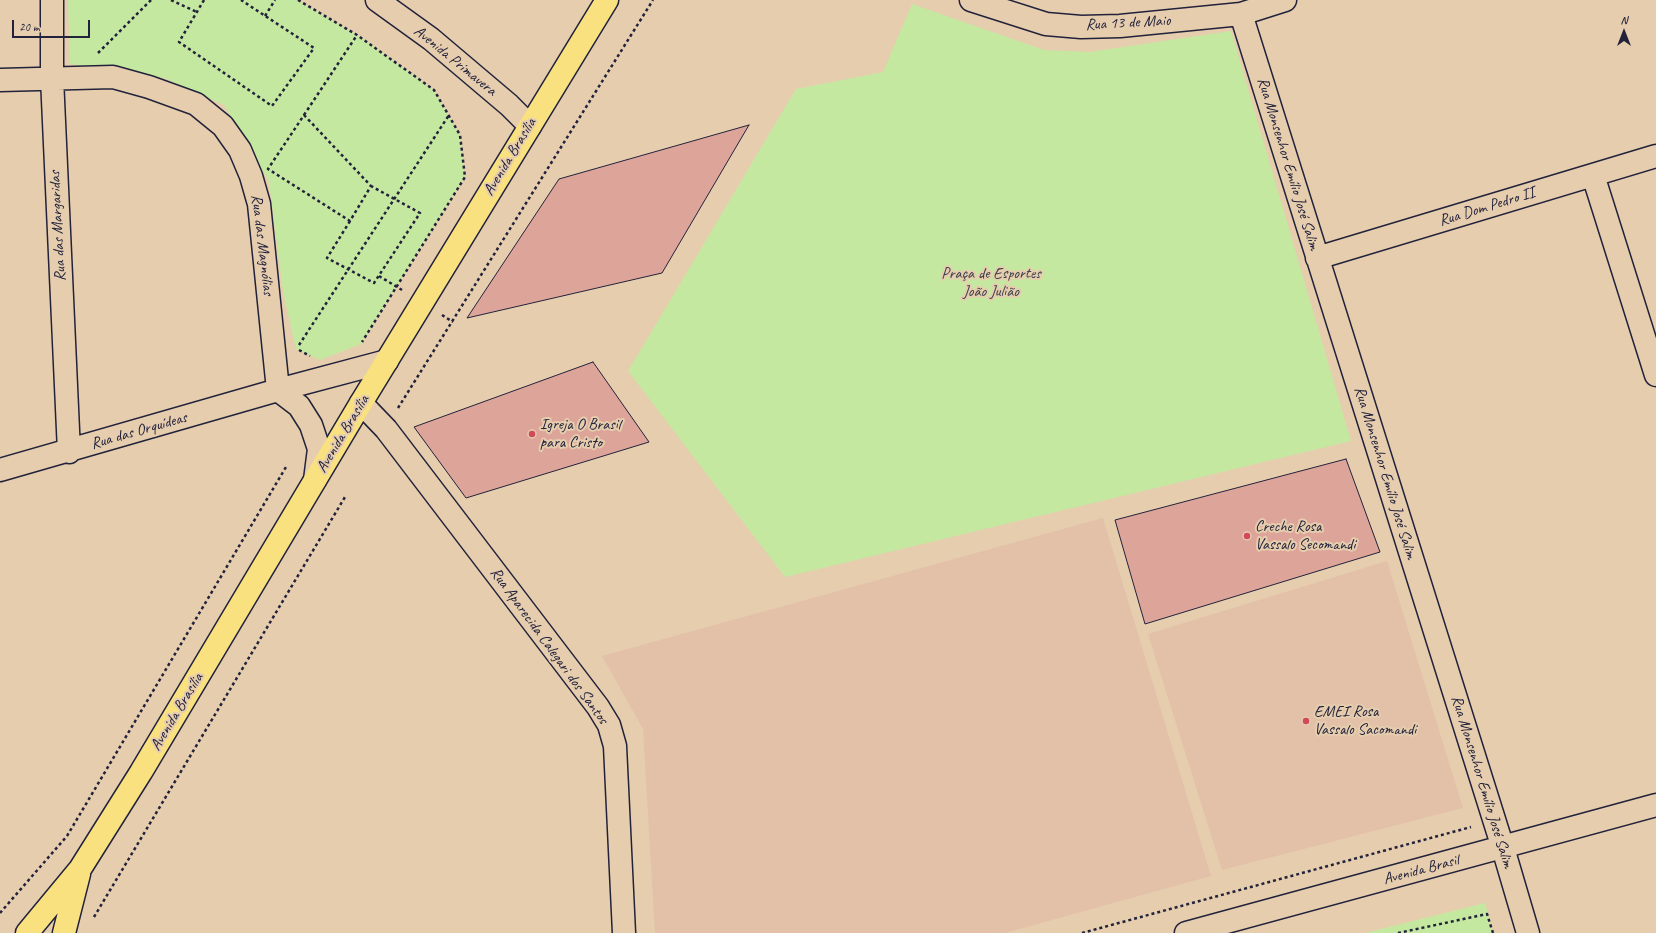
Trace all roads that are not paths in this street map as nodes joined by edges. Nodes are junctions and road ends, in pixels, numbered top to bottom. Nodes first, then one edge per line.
1 (52, 0) edge
2 (377, 0) edge
3 (606, 0) edge
4 (971, 0) edge
5 (1285, 0) edge
6 (1241, 14) junction
7 (52, 78) junction
8 (0, 80) edge
9 (530, 126) junction
10 (1656, 156) edge
11 (1593, 176) junction
12 (1318, 258) junction
13 (387, 361) junction
14 (1656, 375) edge
15 (278, 390) junction
16 (361, 403) junction
17 (69, 452) junction
18 (0, 470) edge
19 (315, 480) junction
20 (1656, 805) edge
21 (1503, 848) junction
22 (80, 869) junction
23 (27, 933) edge
24 (64, 933) edge
25 (624, 933) edge
26 (1186, 933) edge
27 (1528, 933) edge

1 - 7 street, Rua das Margaridas
2 - 9 street, Avenida Primavera
3 - 9 main road, Avenida Brasília
4 - 6 street, Rua 13 de Maio
5 - 6 street, Rua 13 de Maio
6 - 12 street, Rua Monsenhor Emílio José Salim
7 - 8 street, Rua das Magnólias
7 - 15 street, Rua das Magnólias
7 - 17 street, Rua das Margaridas
9 - 13 main road, Avenida Brasília
10 - 11 street, Rua Dom Pedro II
11 - 12 street, Rua Dom Pedro II
11 - 14 street
12 - 21 street, Rua Monsenhor Emílio José Salim
13 - 15 street, Rua das Orquídeas
13 - 16 main road, Avenida Brasília
15 - 17 street, Rua das Orquídeas
15 - 19 street
16 - 19 main road, Avenida Brasília
16 - 25 street, Rua Aparecida Calegari dos Santos
17 - 18 street, Rua das Orquídeas
19 - 22 main road, Avenida Brasília
20 - 21 street, Avenida Brasil
21 - 26 street, Avenida Brasil
21 - 27 street, Rua Monsenhor Emílio José Salim
22 - 23 main road, Avenida Brasília
22 - 24 main road, Avenida Brasília

